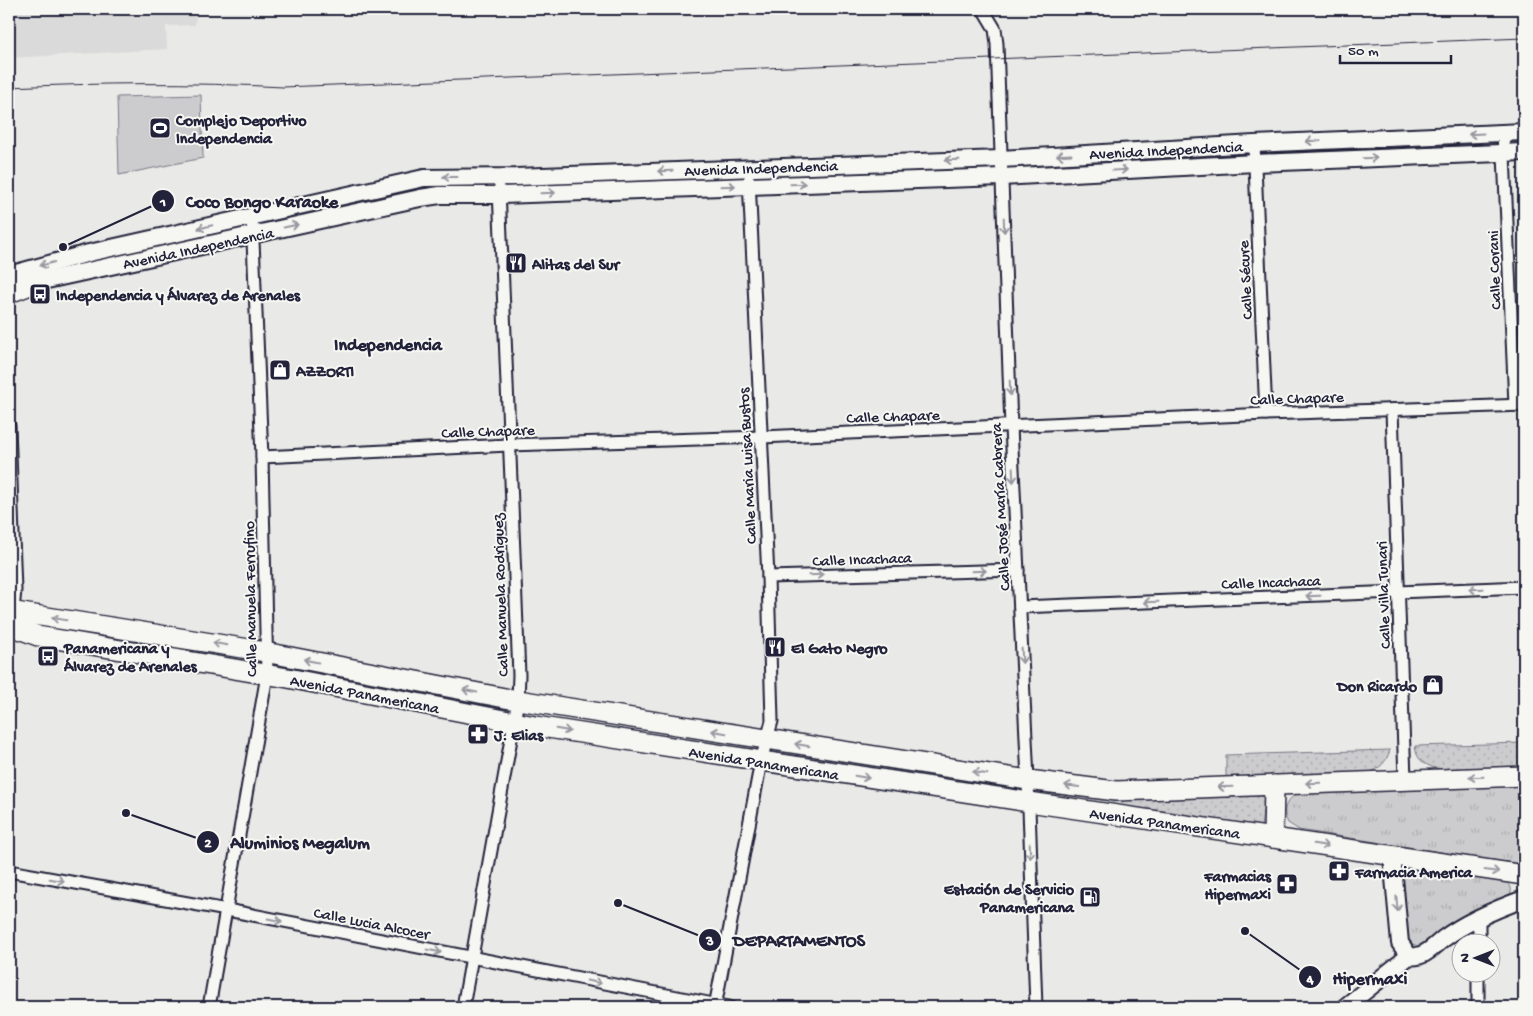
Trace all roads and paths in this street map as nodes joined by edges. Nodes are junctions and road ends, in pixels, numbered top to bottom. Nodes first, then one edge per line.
1 (983, 9) edge
2 (1504, 132) junction
3 (1524, 132) edge
4 (1254, 144) junction
5 (1524, 152) edge
6 (1504, 153) junction
7 (1001, 159) junction
8 (1255, 163) junction
9 (748, 168) junction
10 (498, 177) junction
11 (1002, 177) junction
12 (749, 185) junction
13 (500, 195) junction
14 (252, 216) junction
15 (253, 235) junction
16 (9, 275) edge
17 (38, 282) junction
18 (9, 285) edge
19 (9, 293) edge
20 (1519, 405) edge
21 (1392, 410) junction
22 (1266, 414) junction
23 (9, 426) edge
24 (1011, 427) junction
25 (762, 437) junction
26 (509, 445) junction
27 (262, 457) junction
28 (1018, 570) junction
29 (768, 577) junction
30 (1524, 587) edge
31 (1398, 592) junction
32 (1020, 607) junction
33 (10, 616) edge
34 (9, 635) edge
35 (38, 636) junction
36 (268, 654) junction
37 (267, 675) junction
38 (518, 700) junction
39 (515, 722) junction
40 (768, 740) junction
41 (761, 761) junction
42 (1524, 776) edge
43 (1404, 779) junction
44 (1028, 780) junction
45 (1274, 785) junction
46 (1029, 802) junction
47 (1273, 838) junction
48 (1392, 856) junction
49 (9, 871) edge
50 (1524, 875) edge
51 (1524, 899) edge
52 (227, 910) junction
53 (1479, 918) junction
54 (1479, 934) edge
55 (1409, 956) junction
56 (472, 958) junction
57 (1478, 984) edge
58 (715, 1006) edge
59 (209, 1007) edge
60 (463, 1007) edge
61 (729, 1007) edge
62 (1036, 1007) edge
63 (1345, 1007) edge
64 (1478, 1007) edge

1 - 7 street, Calle José María Cabrera
2 - 3 main road, Avenida Independencia
2 -> 4 main road, Avenida Independencia
2 - 6 street, Calle Corani
4 -> 7 main road, Avenida Independencia
4 - 8 street, Calle Sécure
5 - 6 main road, Avenida Independencia
8 -> 6 main road, Avenida Independencia
6 - 20 street, Calle Corani
7 -> 9 main road, Avenida Independencia
7 - 11 street, Calle José María Cabrera
11 -> 8 main road, Avenida Independencia
8 - 22 street, Calle Sécure
9 -> 10 main road, Avenida Independencia
9 - 12 street, Calle Maria Luisa Bustos
10 - 13 street, Calle Manuela Rodriguez
10 -> 14 main road, Avenida Independencia
12 -> 11 main road, Avenida Independencia
11 -> 24 street, Calle José María Cabrera
13 -> 12 main road, Avenida Independencia
12 - 25 street, Calle Maria Luisa Bustos
15 -> 13 main road, Avenida Independencia
13 - 26 street, Calle Manuela Rodriguez
14 - 15 street, Calle Manuela Ferrufino
14 -> 16 main road, Avenida Independencia
15 - 17 main road, Avenida Independencia
15 - 27 street, Calle Manuela Ferrufino
17 - 18 main road, Avenida Independencia
17 - 19 main road
20 - 21 street, Calle Chapare
21 - 22 street, Calle Chapare
21 - 31 street, Calle Villa Tunari
22 - 24 street, Calle Chapare
23 - 33 street
24 - 25 street, Calle Chapare
24 -> 28 street, Calle José María Cabrera
25 - 26 street, Calle Chapare
25 - 29 street, Calle Maria Luisa Bustos
26 - 27 street, Calle Chapare
26 - 38 street, Calle Manuela Rodriguez
27 - 36 street, Calle Manuela Ferrufino
29 -> 28 street, Calle Incachaca
28 - 32 street, Calle José María Cabrera
29 - 40 street, Calle Maria Luisa Bustos
30 -> 31 street, Calle Incachaca
31 -> 32 street, Calle Incachaca
31 - 43 street, Calle Villa Tunari
32 -> 44 street, Calle José María Cabrera
33 - 35 main road, Avenida Panamericana
36 -> 33 main road, Avenida Panamericana
34 - 35 main road
35 - 37 main road, Avenida Panamericana
36 - 37 street, Calle Manuela Ferrufino
38 -> 36 main road, Avenida Panamericana
37 - 39 main road, Avenida Panamericana
37 - 52 street, Calle Manuela Ferrufino
38 - 39 street, Calle Manuela Rodriguez
40 -> 38 main road, Avenida Panamericana
39 -> 41 main road, Avenida Panamericana
39 - 56 street, Calle Manuela Rodriguez
40 - 41 street, Calle Maria Luisa Bustos
44 -> 40 main road, Avenida Panamericana
41 -> 46 main road, Avenida Panamericana
41 - 58 street, Calle Maria Luisa Bustos
42 -> 43 main road, Avenida Panamericana
43 -> 45 main road, Avenida Panamericana
45 -> 44 main road, Avenida Panamericana
44 - 46 street, Calle José María Cabrera
45 - 47 main road
46 - 47 main road, Avenida Panamericana
46 -> 62 street, Calle José María Cabrera
47 -> 48 main road, Avenida Panamericana
48 -> 50 main road, Avenida Panamericana
48 -> 55 main road
49 -> 52 street, Calle Lucia Alcocer
51 - 53 main road
52 -> 56 street, Calle Lucia Alcocer
52 - 59 street, Calle Manuela Ferrufino
53 - 54 street
53 - 55 main road
55 - 63 main road
56 -> 58 street, Calle Lucia Alcocer
56 - 60 street, Calle Manuela Rodriguez
57 - 64 street
58 - 61 street, Calle Lucia Alcocer

